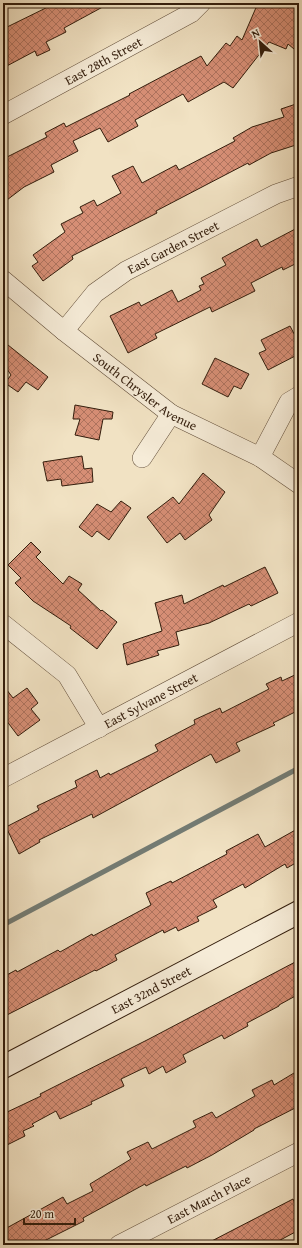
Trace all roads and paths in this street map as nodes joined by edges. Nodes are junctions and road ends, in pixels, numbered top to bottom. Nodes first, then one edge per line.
1 (201, 3) edge
2 (3, 115) edge
3 (299, 186) edge
4 (3, 280) edge
5 (64, 331) junction
6 (299, 396) edge
7 (171, 414) junction
8 (260, 457) junction
9 (142, 458) dead end
10 (299, 484) edge
11 (299, 622) edge
12 (3, 624) edge
13 (99, 728) junction
14 (3, 778) edge
15 (299, 912) edge
16 (3, 1067) edge
17 (299, 1152) edge
18 (119, 1245) edge

1 - 2 street, East 28th Street
3 - 5 street, East Garden Street
4 - 5 street, South Chrysler Avenue
5 - 7 street, South Chrysler Avenue
6 - 8 street
7 - 8 street, South Chrysler Avenue
7 - 9 street
8 - 10 street, South Chrysler Avenue
11 - 13 street, East Sylvane Street
12 - 13 street
13 - 14 street, East Sylvane Street
15 - 16 street, East 32nd Street
17 - 18 street, East March Place

